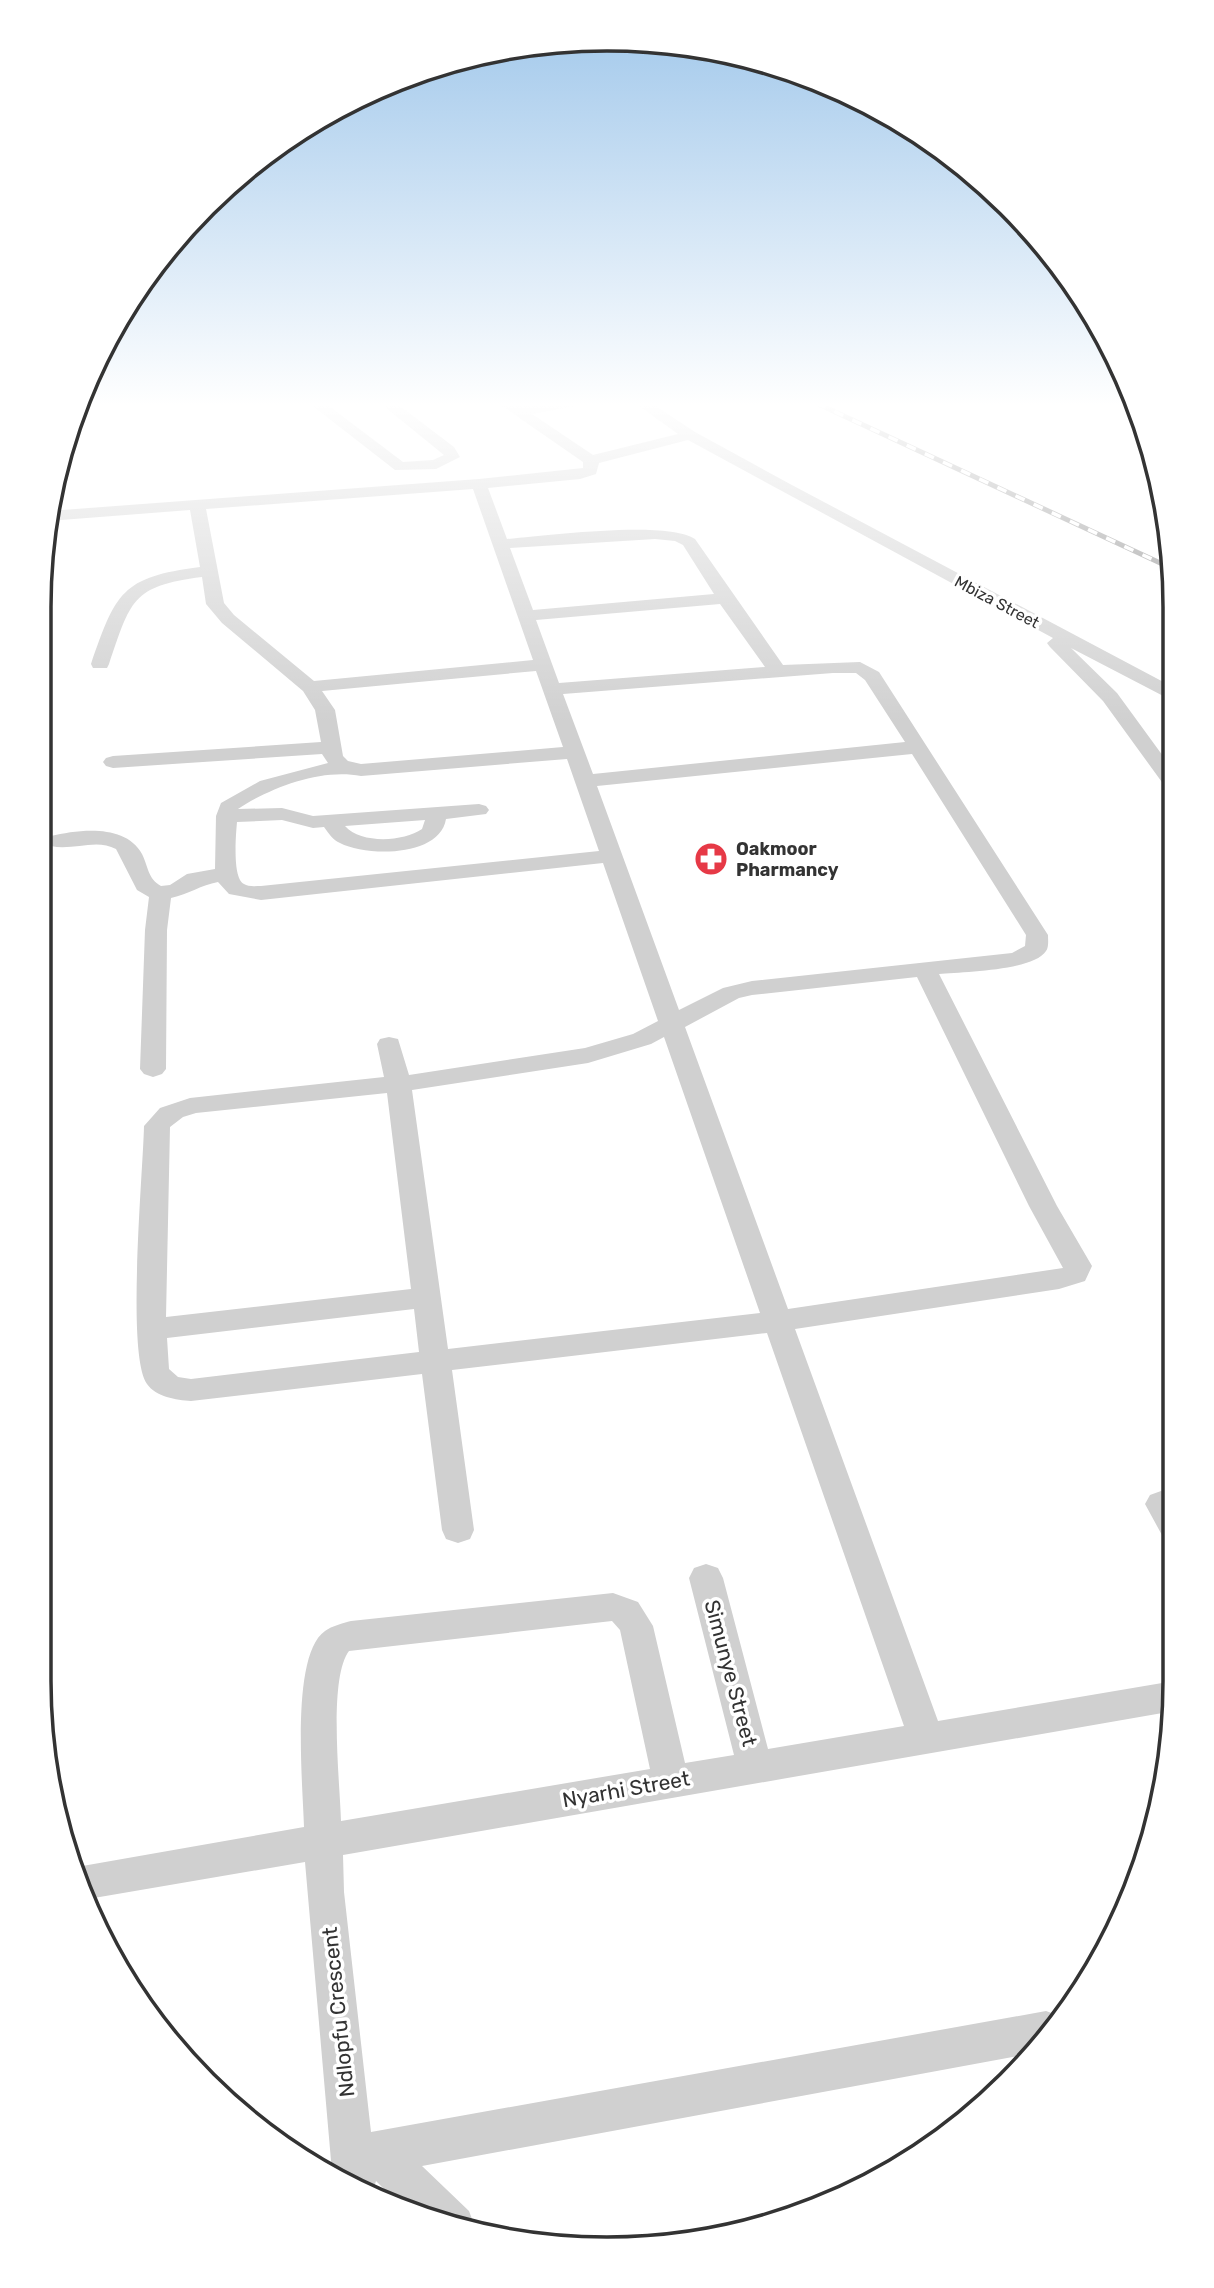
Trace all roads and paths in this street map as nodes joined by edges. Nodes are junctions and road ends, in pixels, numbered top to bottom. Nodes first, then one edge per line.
1 (133, 510) edge
2 (198, 510) edge
3 (488, 510) edge
4 (828, 510) edge
5 (59, 515) edge
6 (501, 544) junction
7 (208, 571) junction
8 (724, 598) junction
9 (526, 616) junction
10 (1025, 617) junction
11 (100, 664) dead end
12 (778, 672) junction
13 (548, 677) junction
14 (310, 687) junction
15 (1163, 690) edge
16 (918, 747) junction
17 (574, 752) junction
18 (336, 756) junction
19 (113, 762) dead end
20 (1163, 770) edge
21 (585, 780) junction
22 (479, 810) dead end
23 (226, 816) junction
24 (60, 841) dead end
25 (612, 856) junction
26 (226, 874) junction
27 (161, 893) junction
28 (925, 969) junction
29 (672, 1025) junction
30 (389, 1044) dead end
31 (153, 1069) dead end
32 (398, 1083) junction
33 (427, 1297) junction
34 (777, 1321) junction
35 (152, 1329) junction
36 (435, 1361) junction
37 (458, 1530) dead end
38 (706, 1578) dead end
39 (1163, 1698) edge
40 (926, 1738) junction
41 (755, 1767) junction
42 (671, 1781) junction
43 (322, 1840) junction
44 (88, 1880) edge
45 (1038, 2033) edge
46 (362, 2164) edge
47 (423, 2206) edge

1 - 5 street
2 - 7 street
3 - 6 street
4 - 10 street, Mbiza Street
6 - 8 street
6 - 9 street
7 - 11 street
7 - 14 street
8 - 9 street
8 - 12 street
9 - 13 street
10 - 15 street, Mbiza Street
10 - 20 street
12 - 13 street
12 - 16 street
13 - 14 street
13 - 17 street
14 - 18 street
16 - 21 street
16 - 28 street
17 - 18 street
17 - 21 street
18 - 19 street
18 - 23 street
21 - 25 street
22 - 23 street
23 - 26 street
24 - 27 street
25 - 26 street
25 - 29 street
26 - 27 street
27 - 31 street
28 - 29 street
28 - 34 street
29 - 32 street
29 - 34 street
30 - 32 street
32 - 33 street
32 - 35 street
33 - 35 street
33 - 36 street
34 - 36 street
34 - 40 street
35 - 36 street
36 - 37 street
38 - 41 street, Simunye Street
39 - 40 street, Nyarhi Street
40 - 41 street, Nyarhi Street
41 - 42 street, Nyarhi Street
42 - 43 street, Nyarhi Street
42 - 43 street, Ndlopfu Crescent
43 - 44 street, Nyarhi Street
43 - 46 street, Ndlopfu Crescent
45 - 46 street
46 - 47 street

